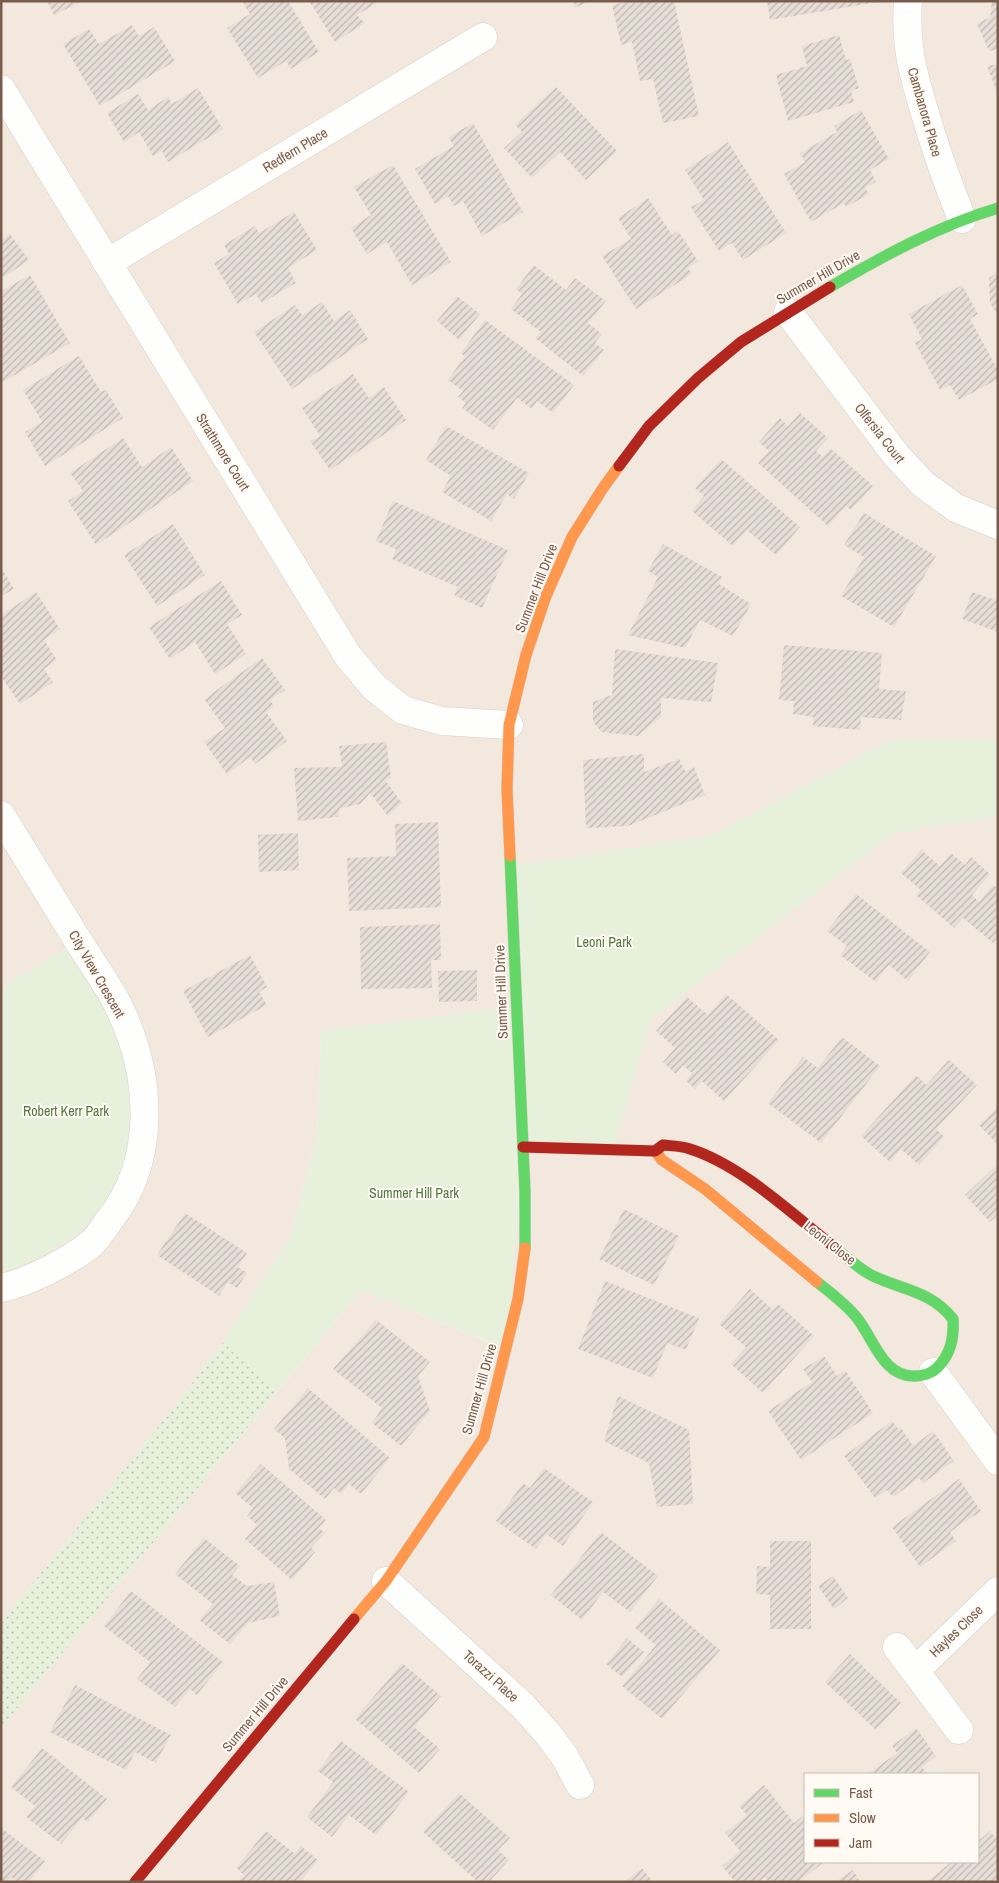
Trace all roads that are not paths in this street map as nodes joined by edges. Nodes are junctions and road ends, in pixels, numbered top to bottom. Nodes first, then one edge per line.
1 (908, 1) edge
2 (484, 37) dead end
3 (1, 88) edge
4 (998, 208) edge
5 (962, 219) junction
6 (107, 263) junction
7 (788, 312) junction
8 (998, 525) edge
9 (509, 725) junction
10 (1, 815) edge
11 (523, 1147) junction
12 (655, 1152) junction
13 (1, 1288) edge
14 (933, 1372) junction
15 (998, 1461) edge
16 (386, 1581) junction
17 (998, 1591) edge
18 (897, 1647) dead end
19 (915, 1671) junction
20 (959, 1730) dead end
21 (580, 1785) dead end
22 (135, 1882) edge

1 - 5 street, Cambanora Place
2 - 6 street, Redfern Place
3 - 6 street, Strathmore Court
4 - 5 street, Summer Hill Drive
5 - 7 street, Summer Hill Drive
6 - 9 street, Strathmore Court
7 - 8 street, Olfersia Court
7 - 9 street, Summer Hill Drive
9 - 11 street, Summer Hill Drive
10 - 13 street, City View Crescent
11 - 12 street, Leoni Close
11 - 16 street, Summer Hill Drive
12 - 14 street
12 - 14 street, Leoni Close
14 - 15 street
16 - 21 street, Torazzi Place
16 - 22 street, Summer Hill Drive
17 - 19 street, Hayles Close
18 - 19 street
19 - 20 street

